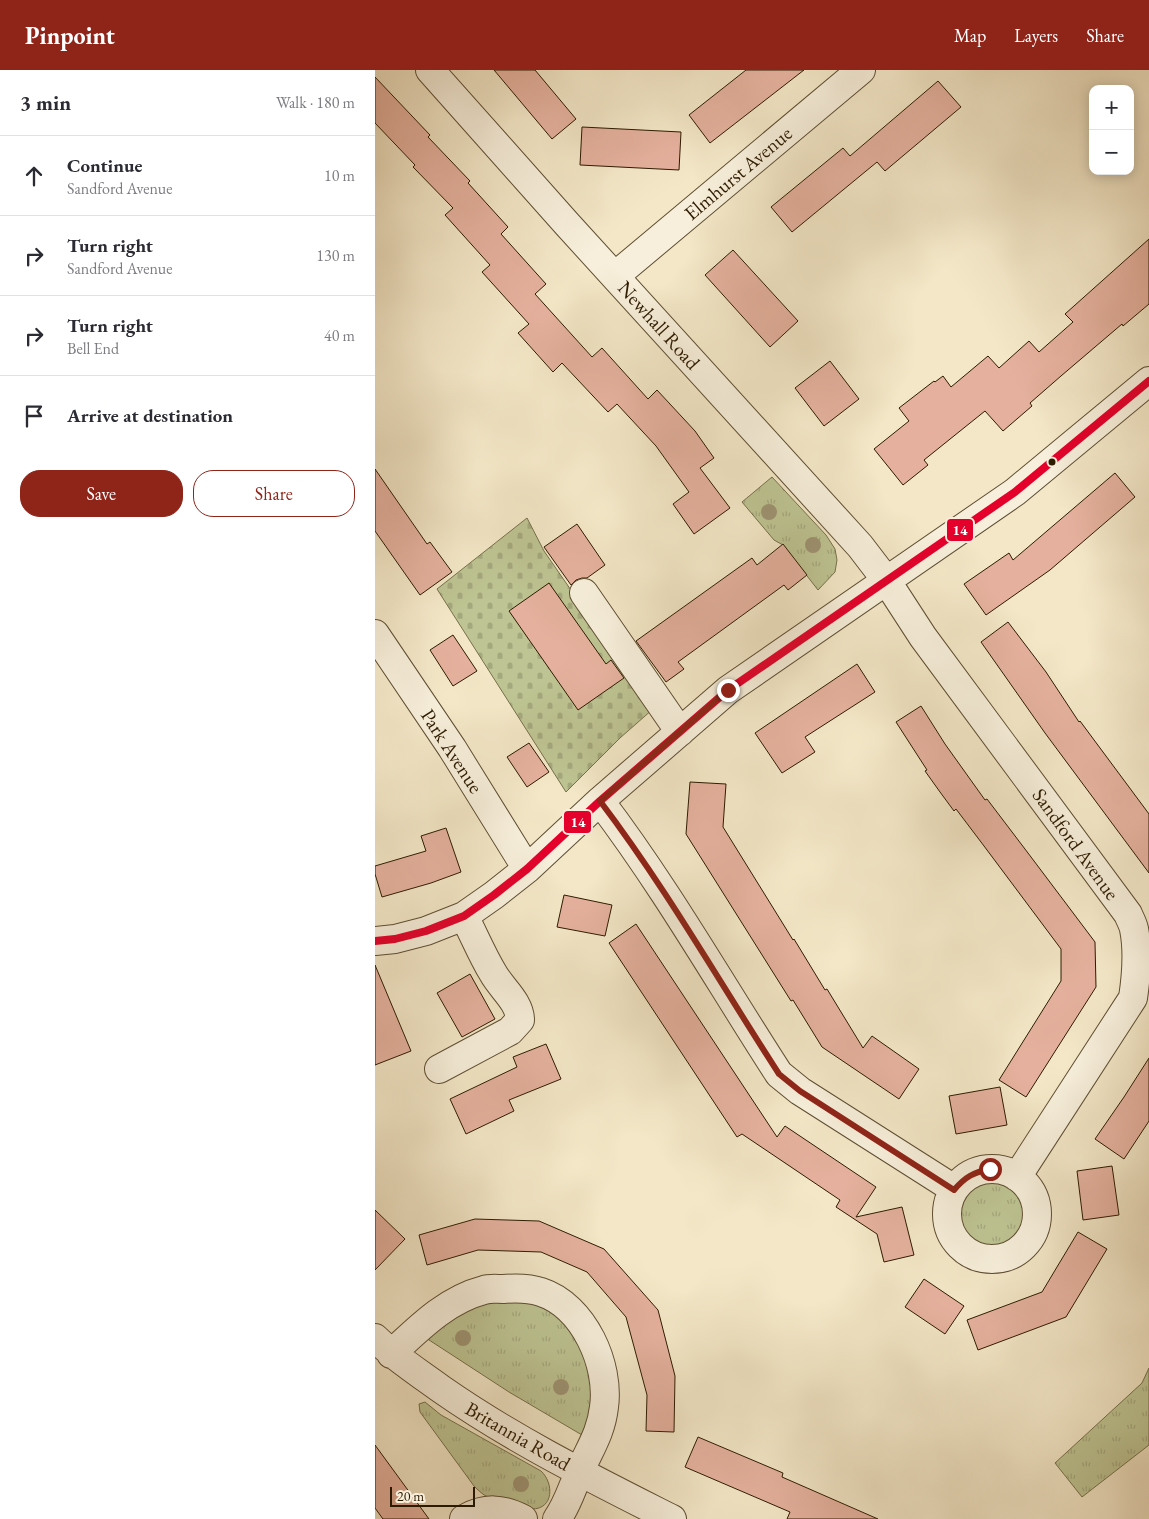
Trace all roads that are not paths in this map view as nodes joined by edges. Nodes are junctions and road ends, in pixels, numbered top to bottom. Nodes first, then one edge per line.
1 (430, 70) edge
2 (861, 70) edge
3 (615, 276) junction
4 (1149, 381) edge
5 (886, 580) junction
6 (584, 593) dead end
7 (375, 634) edge
8 (680, 732) junction
9 (600, 801) junction
10 (527, 869) junction
11 (464, 916) junction
12 (375, 941) edge
13 (439, 1069) dead end
14 (1017, 1177) junction
15 (954, 1190) junction
16 (383, 1346) edge
17 (579, 1472) junction
18 (464, 1519) edge
19 (523, 1519) edge
20 (557, 1519) edge
21 (672, 1519) edge

1 - 3 street, Newhall Road
2 - 3 street, Elmhurst Avenue
3 - 5 street, Newhall Road
4 - 5 street
5 - 8 street
5 - 14 street, Sandford Avenue
6 - 8 street
7 - 10 street, Park Avenue
8 - 9 street
9 - 10 street
9 - 15 street
10 - 11 street
11 - 12 street
11 - 13 street
14 - 15 street
14 - 15 street
16 - 17 street, Britannia Road
16 - 17 street
17 - 20 street
17 - 21 street, Britannia Road
18 - 19 street

